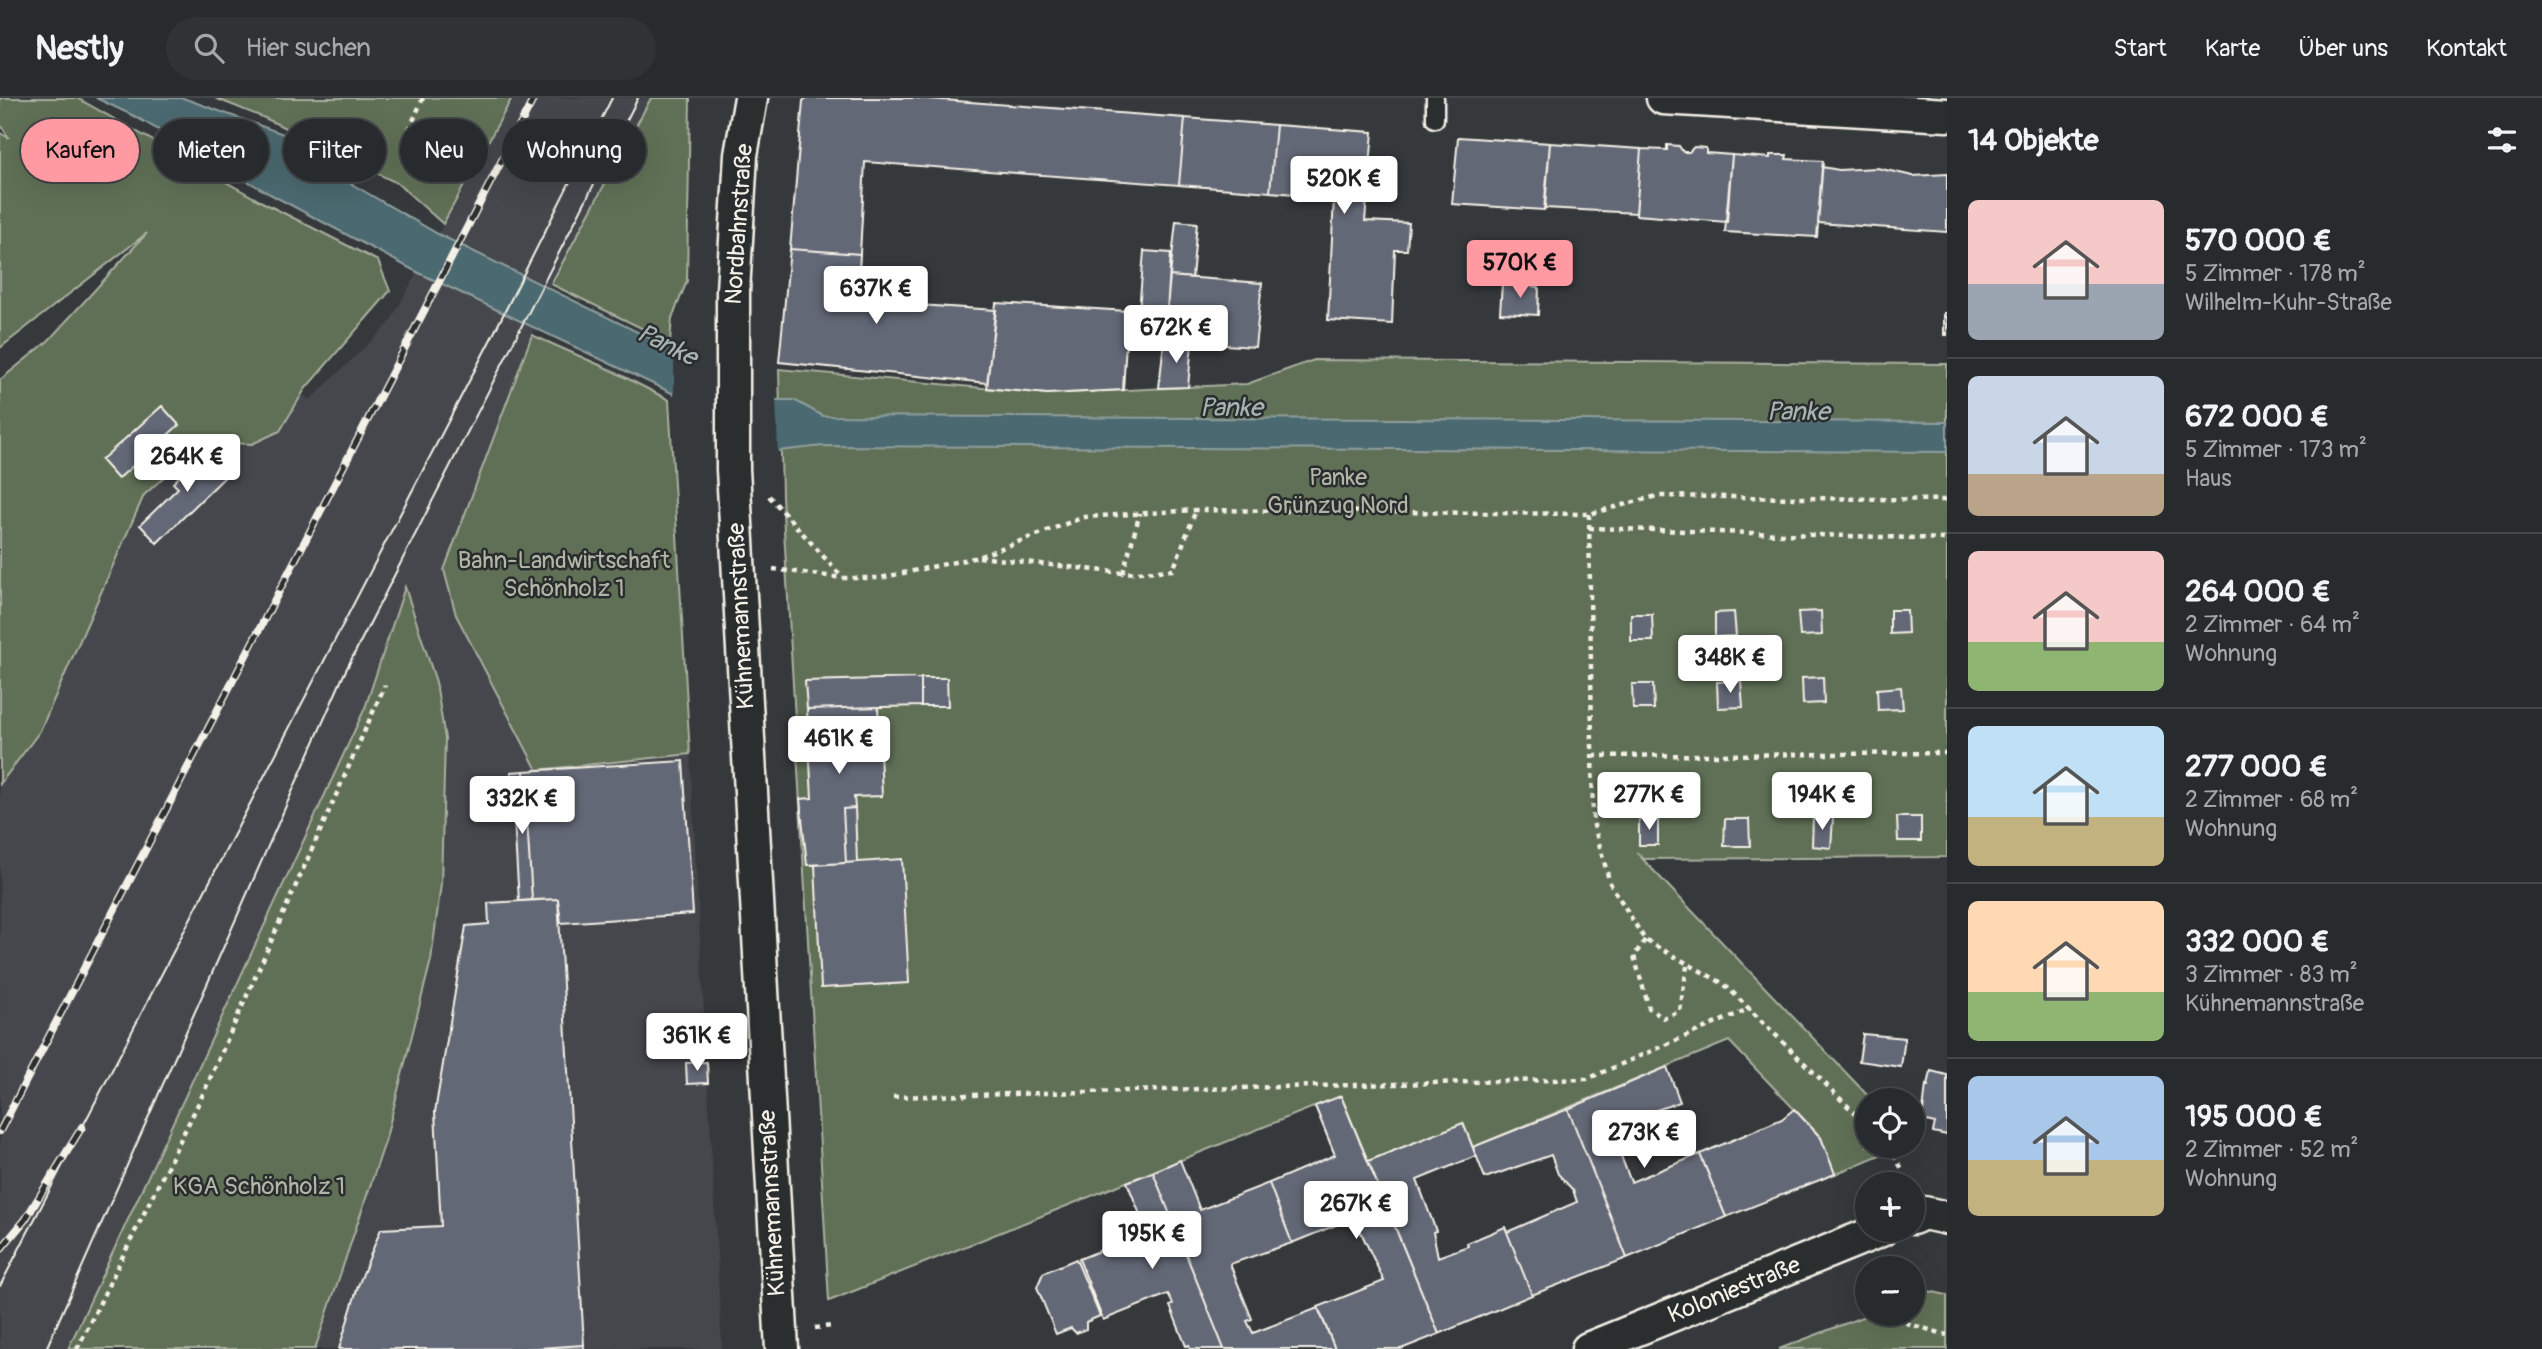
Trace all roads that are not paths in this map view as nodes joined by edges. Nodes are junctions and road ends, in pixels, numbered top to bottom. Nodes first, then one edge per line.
1 (751, 98) edge
2 (1435, 98) edge
3 (1663, 98) edge
4 (1947, 115) edge
5 (1435, 120) dead end
6 (734, 484) joint
7 (1925, 1213) edge
8 (1947, 1218) edge
9 (1855, 1241) edge
10 (782, 1349) edge
11 (1588, 1349) edge

1 - 6 street, Nordbahnstraße
2 - 5 lane
3 - 4 street
6 - 10 street, Kühnemannstraße
7 - 8 street
9 - 11 street, Koloniestraße

